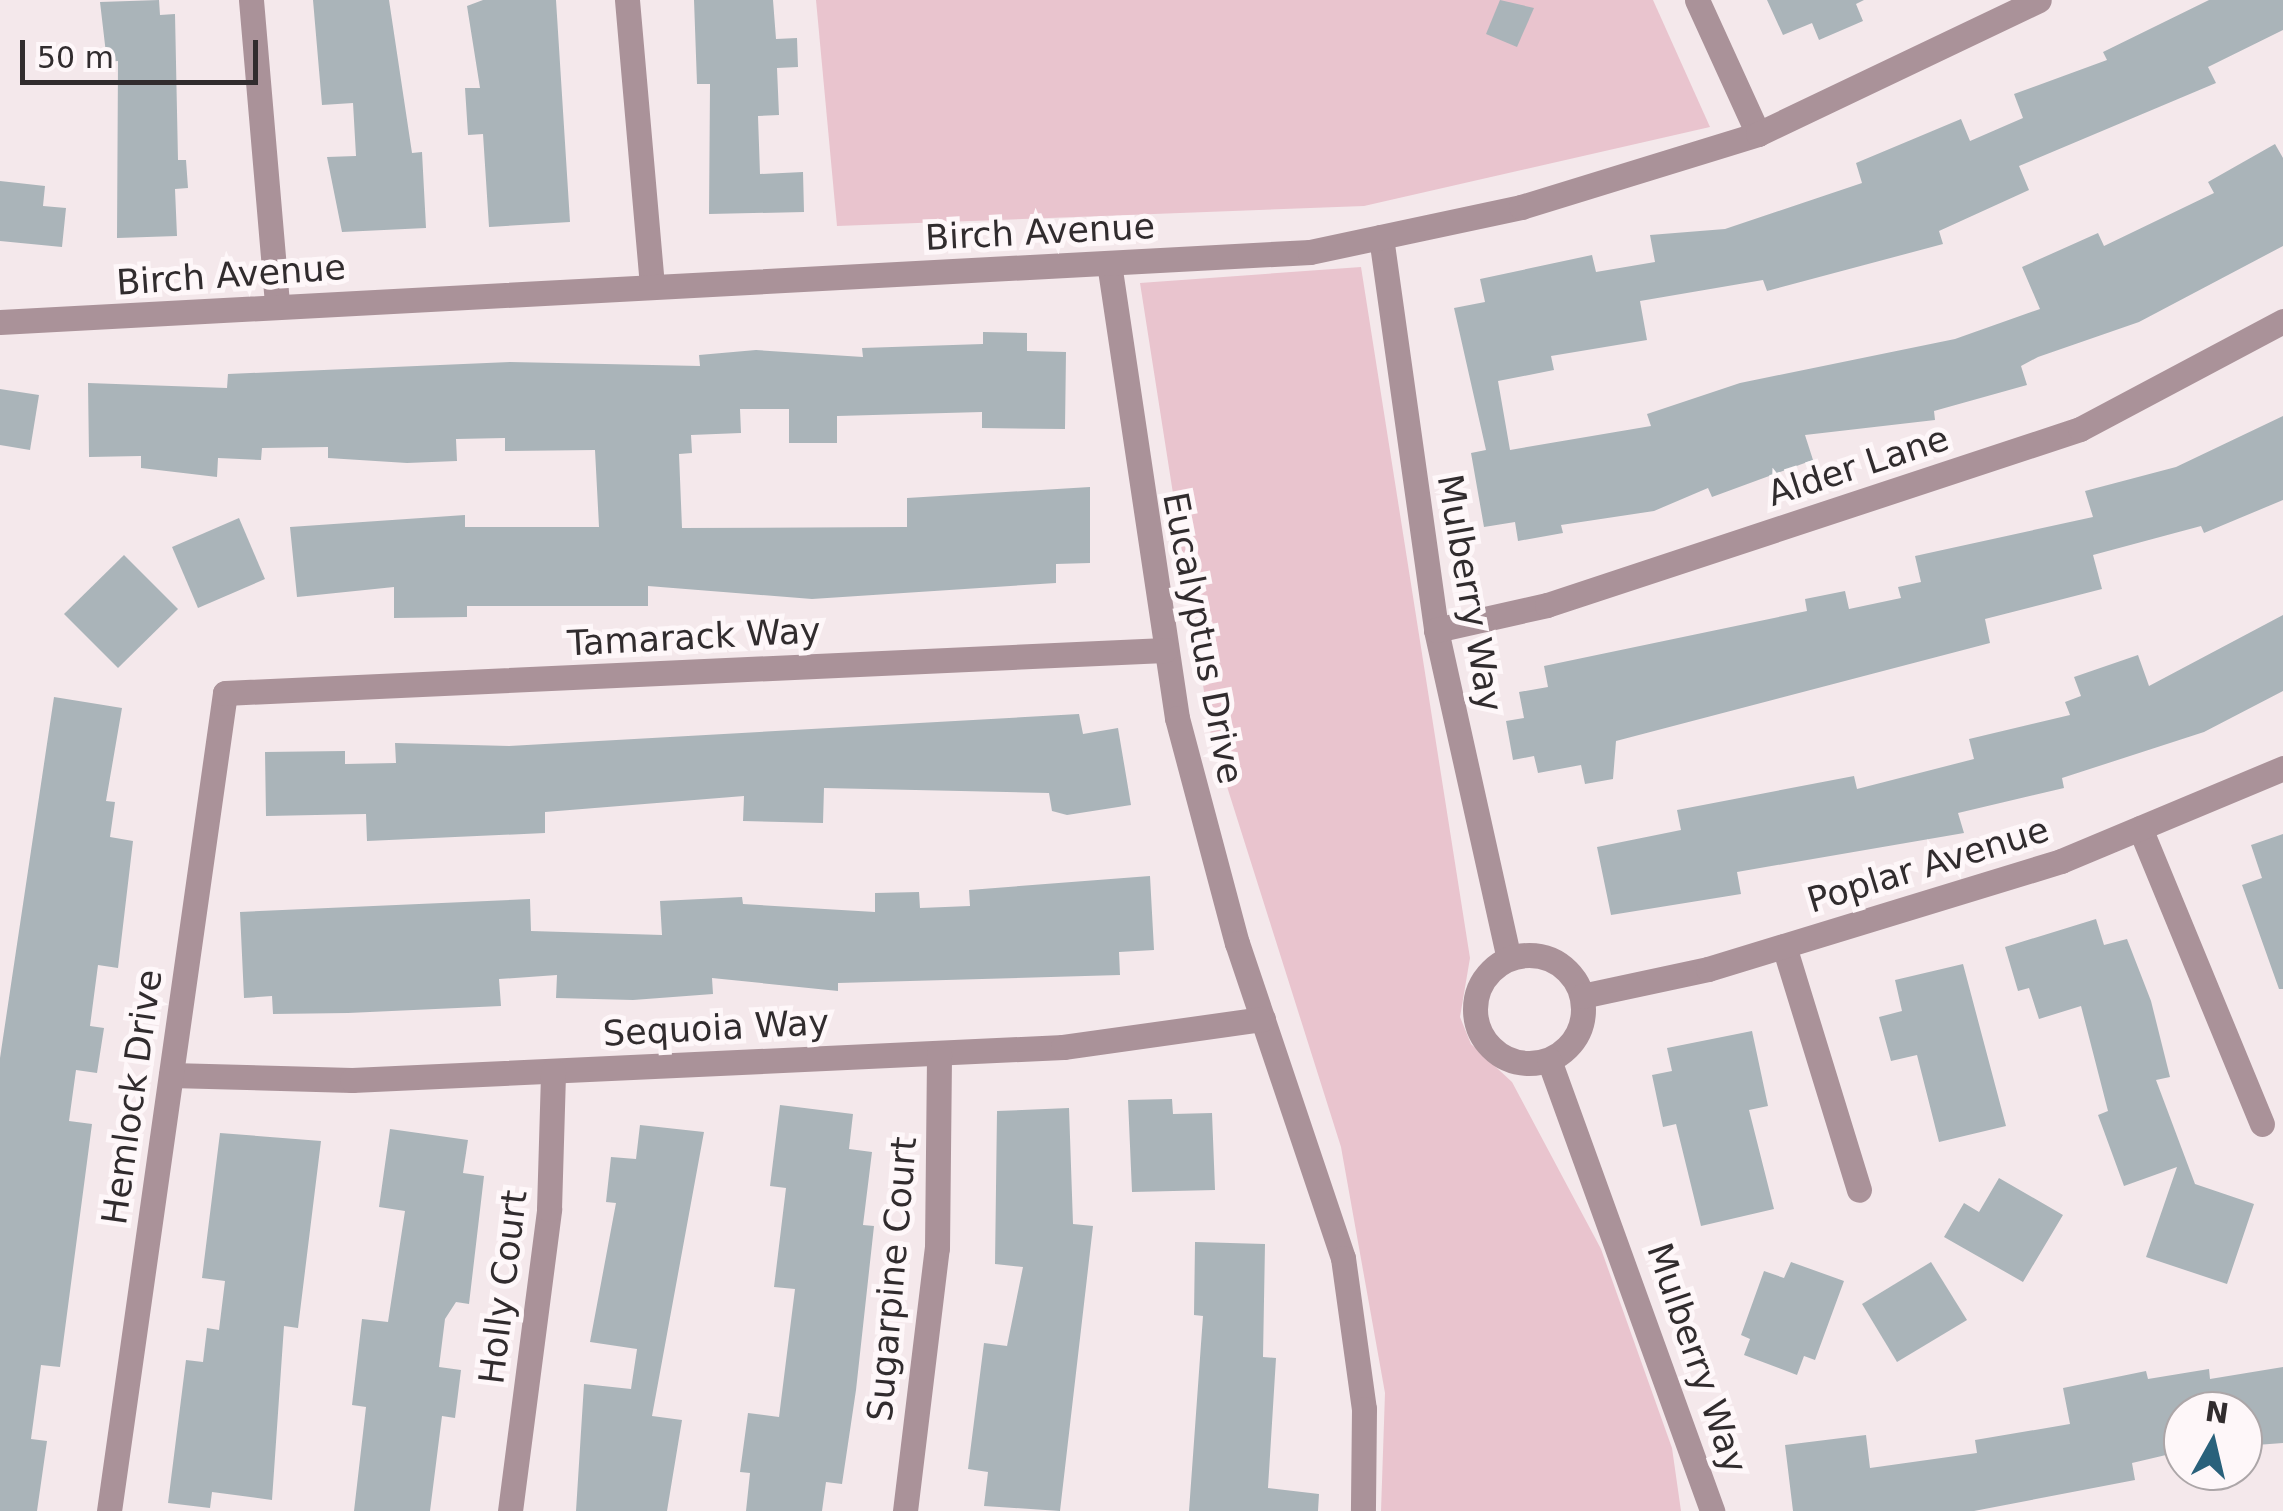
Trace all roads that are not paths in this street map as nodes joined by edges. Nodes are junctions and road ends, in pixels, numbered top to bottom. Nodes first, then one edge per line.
1 (250, 0) edge
2 (627, 0) edge
3 (1697, 0) edge
4 (2039, 0) edge
5 (1758, 134) junction
6 (1380, 236) junction
7 (1108, 263) junction
8 (652, 287) junction
9 (277, 306) junction
10 (2283, 320) edge
11 (0, 322) edge
12 (1436, 630) junction
13 (1165, 650) junction
14 (225, 694) joint
15 (2283, 768) edge
16 (2140, 828) junction
17 (1784, 946) junction
18 (1510, 958) junction
19 (1582, 996) junction
20 (1263, 1019) junction
21 (939, 1053) junction
22 (1548, 1060) junction
23 (554, 1070) junction
24 (171, 1075) junction
25 (2262, 1124) dead end
26 (1858, 1190) dead end
27 (108, 1511) edge
28 (510, 1511) edge
29 (905, 1511) edge
30 (1363, 1511) edge
31 (1712, 1511) edge

1 - 9 street
2 - 8 street
3 - 5 street
4 - 5 street, Birch Avenue
5 - 6 street, Birch Avenue
6 - 7 street, Birch Avenue
6 - 12 street, Mulberry Way
7 - 8 street, Birch Avenue
7 - 13 street, Eucalyptus Drive
8 - 9 street, Birch Avenue
9 - 11 street, Birch Avenue
10 - 12 street, Alder Lane
12 - 18 street, Mulberry Way
13 - 14 street, Tamarack Way
13 - 20 street, Eucalyptus Drive
14 - 24 street, Hemlock Drive
15 - 16 street, Poplar Avenue
16 - 17 street, Poplar Avenue
16 - 25 street
17 - 19 street, Poplar Avenue
17 - 26 street
18 - 19 street
18 - 22 street
19 - 22 street
20 - 21 street, Sequoia Way
20 - 30 street, Eucalyptus Drive
21 - 23 street, Sequoia Way
21 - 29 street, Sugarpine Court
22 - 31 street, Mulberry Way
23 - 24 street, Sequoia Way
23 - 28 street, Holly Court
24 - 27 street, Hemlock Drive

